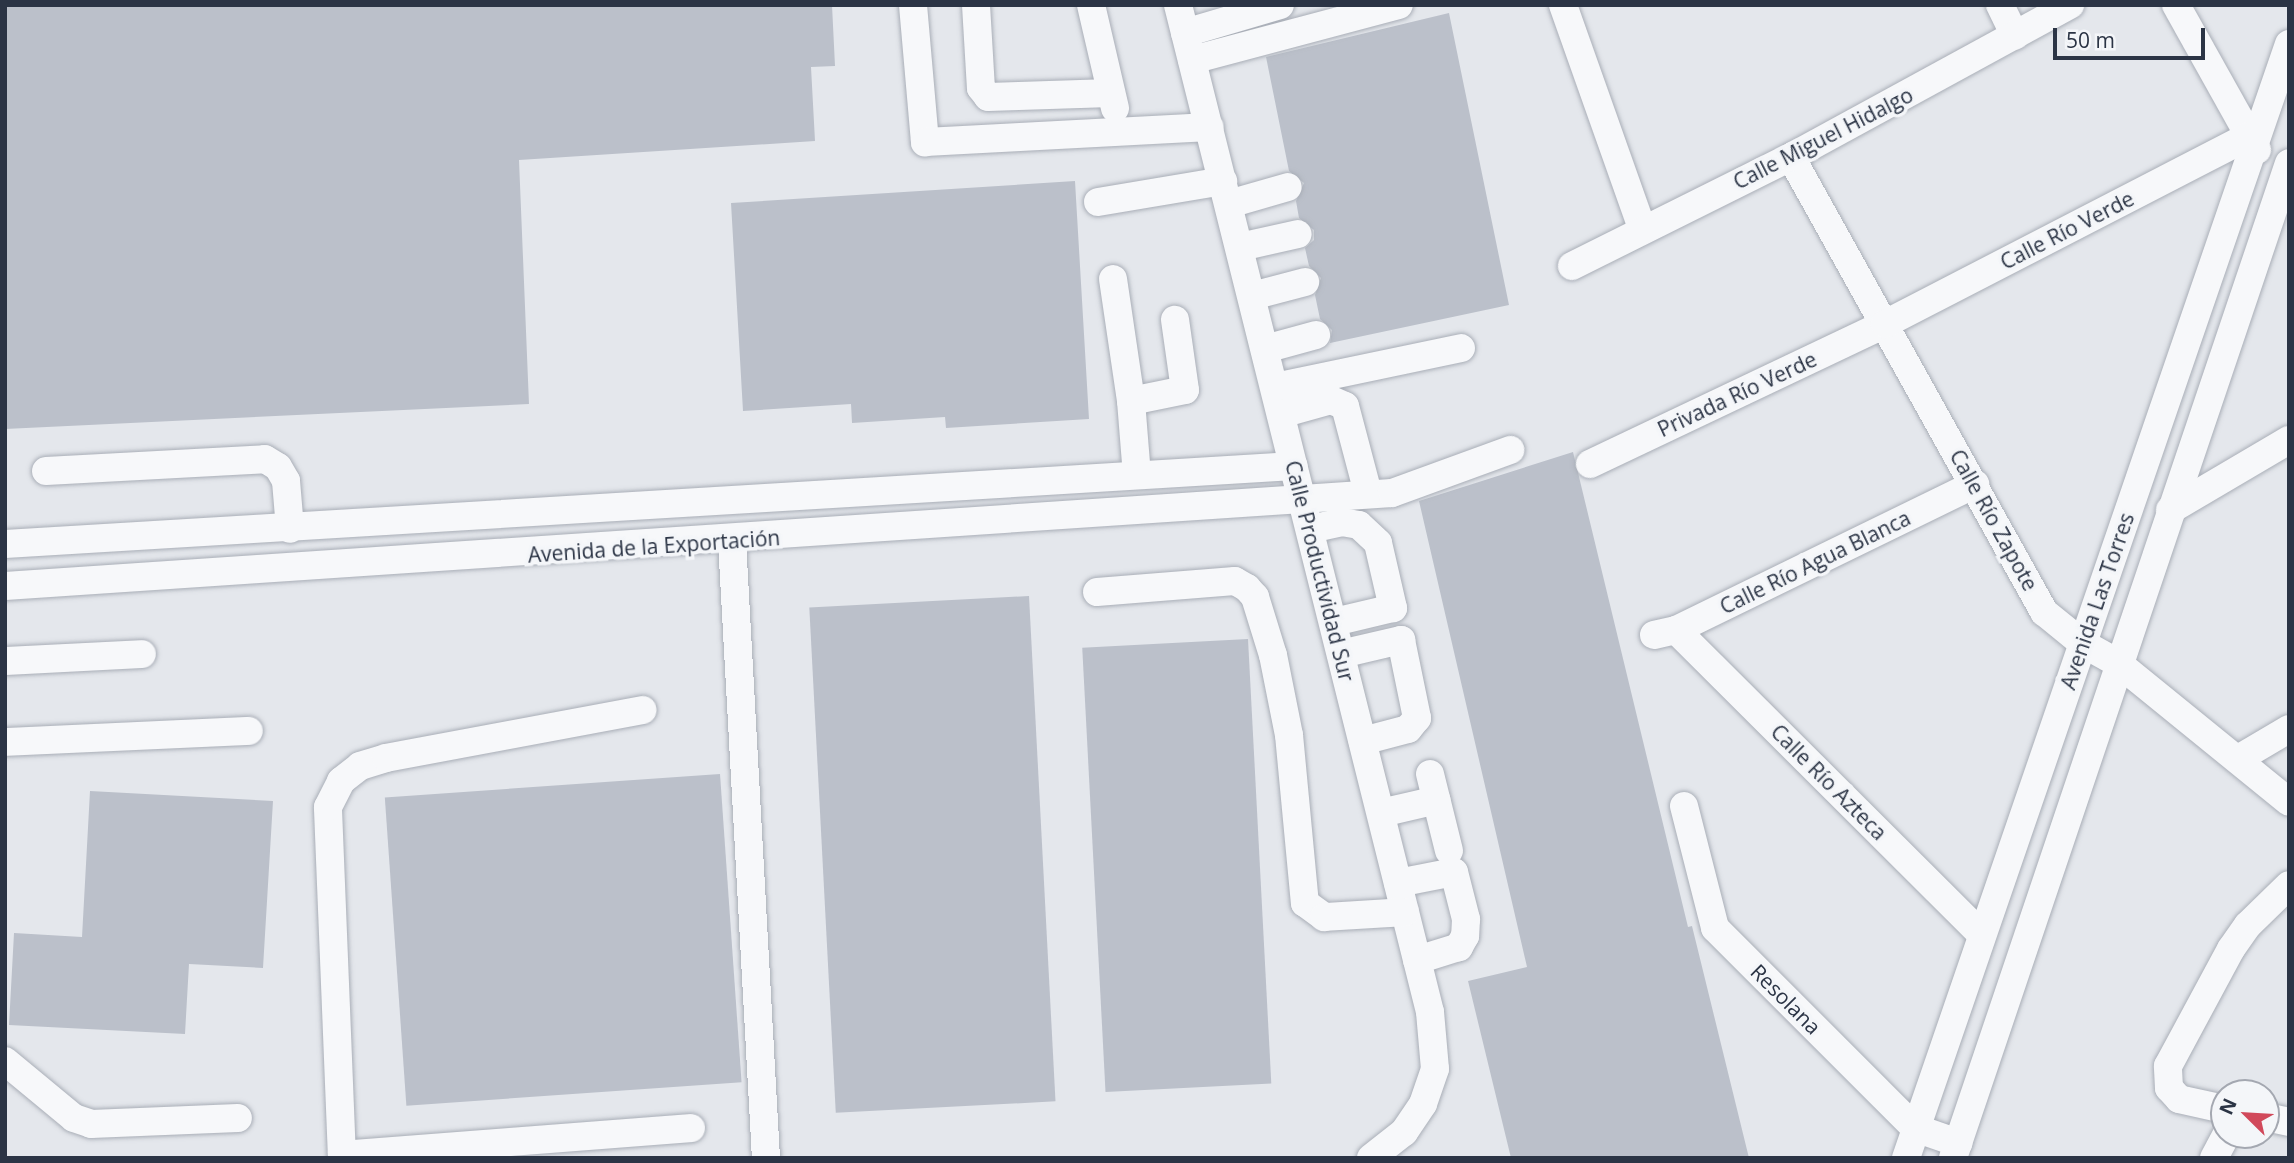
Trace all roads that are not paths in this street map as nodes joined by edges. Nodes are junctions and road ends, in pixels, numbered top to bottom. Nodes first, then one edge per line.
1 (914, 5) edge
2 (976, 5) edge
3 (1091, 5) edge
4 (1178, 5) edge
5 (1280, 5) edge
6 (1399, 5) edge
7 (1563, 5) edge
8 (2000, 5) edge
9 (2070, 5) edge
10 (2176, 5) edge
11 (1185, 33) junction
12 (2015, 36) junction
13 (2289, 44) edge
14 (1192, 60) junction
15 (1111, 93) junction
16 (1210, 127) junction
17 (1121, 132) junction
18 (2252, 141) junction
19 (1791, 157) junction
20 (2287, 178) edge
21 (1288, 187) dead end
22 (1226, 192) junction
23 (1098, 202) dead end
24 (1642, 228) junction
25 (1298, 234) dead end
26 (1240, 247) junction
27 (1572, 266) dead end
28 (1113, 279) dead end
29 (1305, 282) dead end
30 (1252, 296) junction
31 (1175, 320) dead end
32 (1885, 324) junction
33 (1316, 335) dead end
34 (1461, 348) dead end
35 (1265, 349) junction
36 (1278, 400) junction
37 (1131, 401) junction
38 (2289, 440) edge
39 (1510, 450) dead end
40 (1590, 464) dead end
41 (1294, 466) junction
42 (46, 471) dead end
43 (1138, 475) junction
44 (1975, 484) junction
45 (1368, 493) junction
46 (1303, 500) junction
47 (571, 510) junction
48 (2171, 510) junction
49 (290, 529) junction
50 (1310, 529) junction
51 (732, 541) junction
52 (5, 544) edge
53 (575, 551) junction
54 (5, 586) edge
55 (1097, 592) dead end
56 (1334, 622) junction
57 (1665, 632) joint
58 (2082, 643) junction
59 (142, 654) dead end
60 (1341, 654) junction
61 (5, 660) edge
62 (2118, 663) junction
63 (643, 710) dead end
64 (2289, 729) edge
65 (249, 731) dead end
66 (1363, 741) junction
67 (5, 742) edge
68 (2238, 759) junction
69 (2289, 802) edge
70 (1684, 806) dead end
71 (1381, 813) junction
72 (1449, 851) dead end
73 (1398, 883) junction
74 (2289, 885) edge
75 (1405, 912) junction
76 (1982, 934) junction
77 (1417, 960) junction
78 (5, 1061) edge
79 (2210, 1106) edge
80 (238, 1118) dead end
81 (691, 1128) dead end
82 (1915, 1128) junction
83 (1391, 1148) edge
84 (1955, 1151) edge
85 (342, 1156) edge
86 (766, 1158) edge
87 (1906, 1158) edge

1 - 17 street
2 - 15 street
3 - 15 street
4 - 11 street, Calle Productividad Sur
5 - 11 street
6 - 14 street
7 - 24 street
8 - 12 street
9 - 12 street, Calle Miguel Hidalgo
10 - 18 street
11 - 14 street, Calle Productividad Sur
12 - 19 street, Calle Miguel Hidalgo
13 - 18 street, Avenida Las Torres
14 - 16 street, Calle Productividad Sur
15 - 17 street
16 - 17 street
16 - 22 street, Calle Productividad Sur
18 - 20 street
18 - 32 street, Calle Río Verde
18 - 58 street, Avenida Las Torres
19 - 24 street, Calle Miguel Hidalgo
19 - 32 street, Calle Río Zapote
20 - 48 street, Avenida Las Torres
21 - 22 street
22 - 23 street
22 - 26 street, Calle Productividad Sur
24 - 27 street, Calle Miguel Hidalgo
25 - 26 street
26 - 30 street, Calle Productividad Sur
28 - 37 street
29 - 30 street
30 - 35 street, Calle Productividad Sur
31 - 37 street
32 - 40 street, Privada Río Verde
32 - 44 street, Calle Río Zapote
33 - 35 street
34 - 36 street
35 - 36 street, Calle Productividad Sur
36 - 41 street, Calle Productividad Sur
36 - 45 street
37 - 43 street
38 - 48 street
39 - 45 street, Avenida de la Exportación
41 - 43 street, Avenida de la Exportación
41 - 46 street, Calle Productividad Sur
42 - 49 street
43 - 47 street, Avenida de la Exportación
44 - 57 street, Calle Río Agua Blanca
44 - 58 street, Calle Río Zapote
45 - 46 street, Avenida de la Exportación
46 - 50 street, Calle Productividad Sur
46 - 51 street, Avenida de la Exportación
47 - 49 street, Avenida de la Exportación
47 - 53 street
48 - 62 street, Avenida Las Torres
49 - 52 street, Avenida de la Exportación
50 - 56 street, Calle Productividad Sur
50 - 56 street
51 - 53 street, Avenida de la Exportación
51 - 86 street
53 - 54 street, Avenida de la Exportación
55 - 75 street
56 - 60 street, Calle Productividad Sur
57 - 76 street, Calle Río Azteca
58 - 62 street, Calle Río Zapote
58 - 76 street, Avenida Las Torres
59 - 61 street
60 - 66 street, Calle Productividad Sur
60 - 66 street
62 - 68 street, Calle Río Zapote
62 - 84 street, Avenida Las Torres
63 - 85 street
64 - 68 street
65 - 67 street
66 - 71 street, Calle Productividad Sur
68 - 69 street, Calle Río Zapote
70 - 82 street, Resolana
71 - 72 street
71 - 73 street, Calle Productividad Sur
73 - 75 street, Calle Productividad Sur
73 - 77 street
74 - 79 street
75 - 77 street, Calle Productividad Sur
76 - 82 street, Avenida Las Torres
77 - 83 street, Calle Productividad Sur
78 - 80 street
81 - 85 street
82 - 84 street, Resolana
82 - 87 street, Avenida Las Torres

